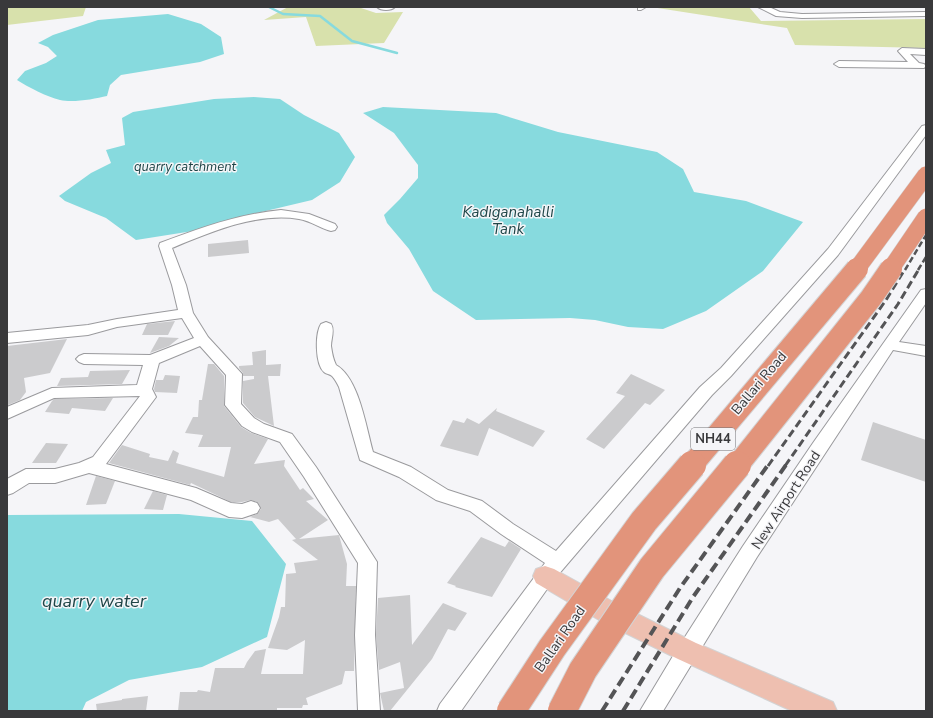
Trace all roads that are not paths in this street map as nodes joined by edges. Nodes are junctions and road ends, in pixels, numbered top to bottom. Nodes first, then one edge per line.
1 (381, 7) edge
2 (390, 7) edge
3 (762, 7) edge
4 (779, 7) edge
5 (926, 8) edge
6 (926, 14) edge
7 (926, 52) edge
8 (839, 64) dead end
9 (916, 66) junction
10 (926, 66) edge
11 (926, 128) edge
12 (926, 175) edge
13 (926, 217) edge
14 (331, 227) dead end
15 (926, 293) edge
16 (186, 313) junction
17 (326, 327) dead end
18 (7, 338) edge
19 (202, 340) junction
20 (890, 345) junction
21 (926, 351) edge
22 (84, 359) dead end
23 (152, 360) junction
24 (145, 390) junction
25 (7, 413) edge
26 (88, 466) junction
27 (7, 488) edge
28 (251, 508) dead end
29 (552, 569) junction
30 (687, 651) junction
31 (369, 711) edge
32 (448, 711) edge
33 (511, 711) edge
34 (562, 711) edge
35 (651, 711) edge
36 (823, 711) edge

1 - 2 street
3 - 6 street
4 - 5 street
7 - 9 street
8 - 9 street
9 - 10 street
11 - 29 street
12 - 33 highway, Ballari Road / NH44, bridge
13 - 34 highway, NH44, bridge
14 - 16 street
15 - 20 street, New Airport Road
16 - 18 street
16 - 19 street
17 - 29 street
19 - 23 street
19 - 31 street
20 - 21 street
20 - 30 street, New Airport Road
22 - 23 street
23 - 24 street
24 - 25 street
24 - 26 street
26 - 27 street
26 - 28 street
29 - 30 main road
29 - 32 street
30 - 35 street, New Airport Road
30 - 36 main road

